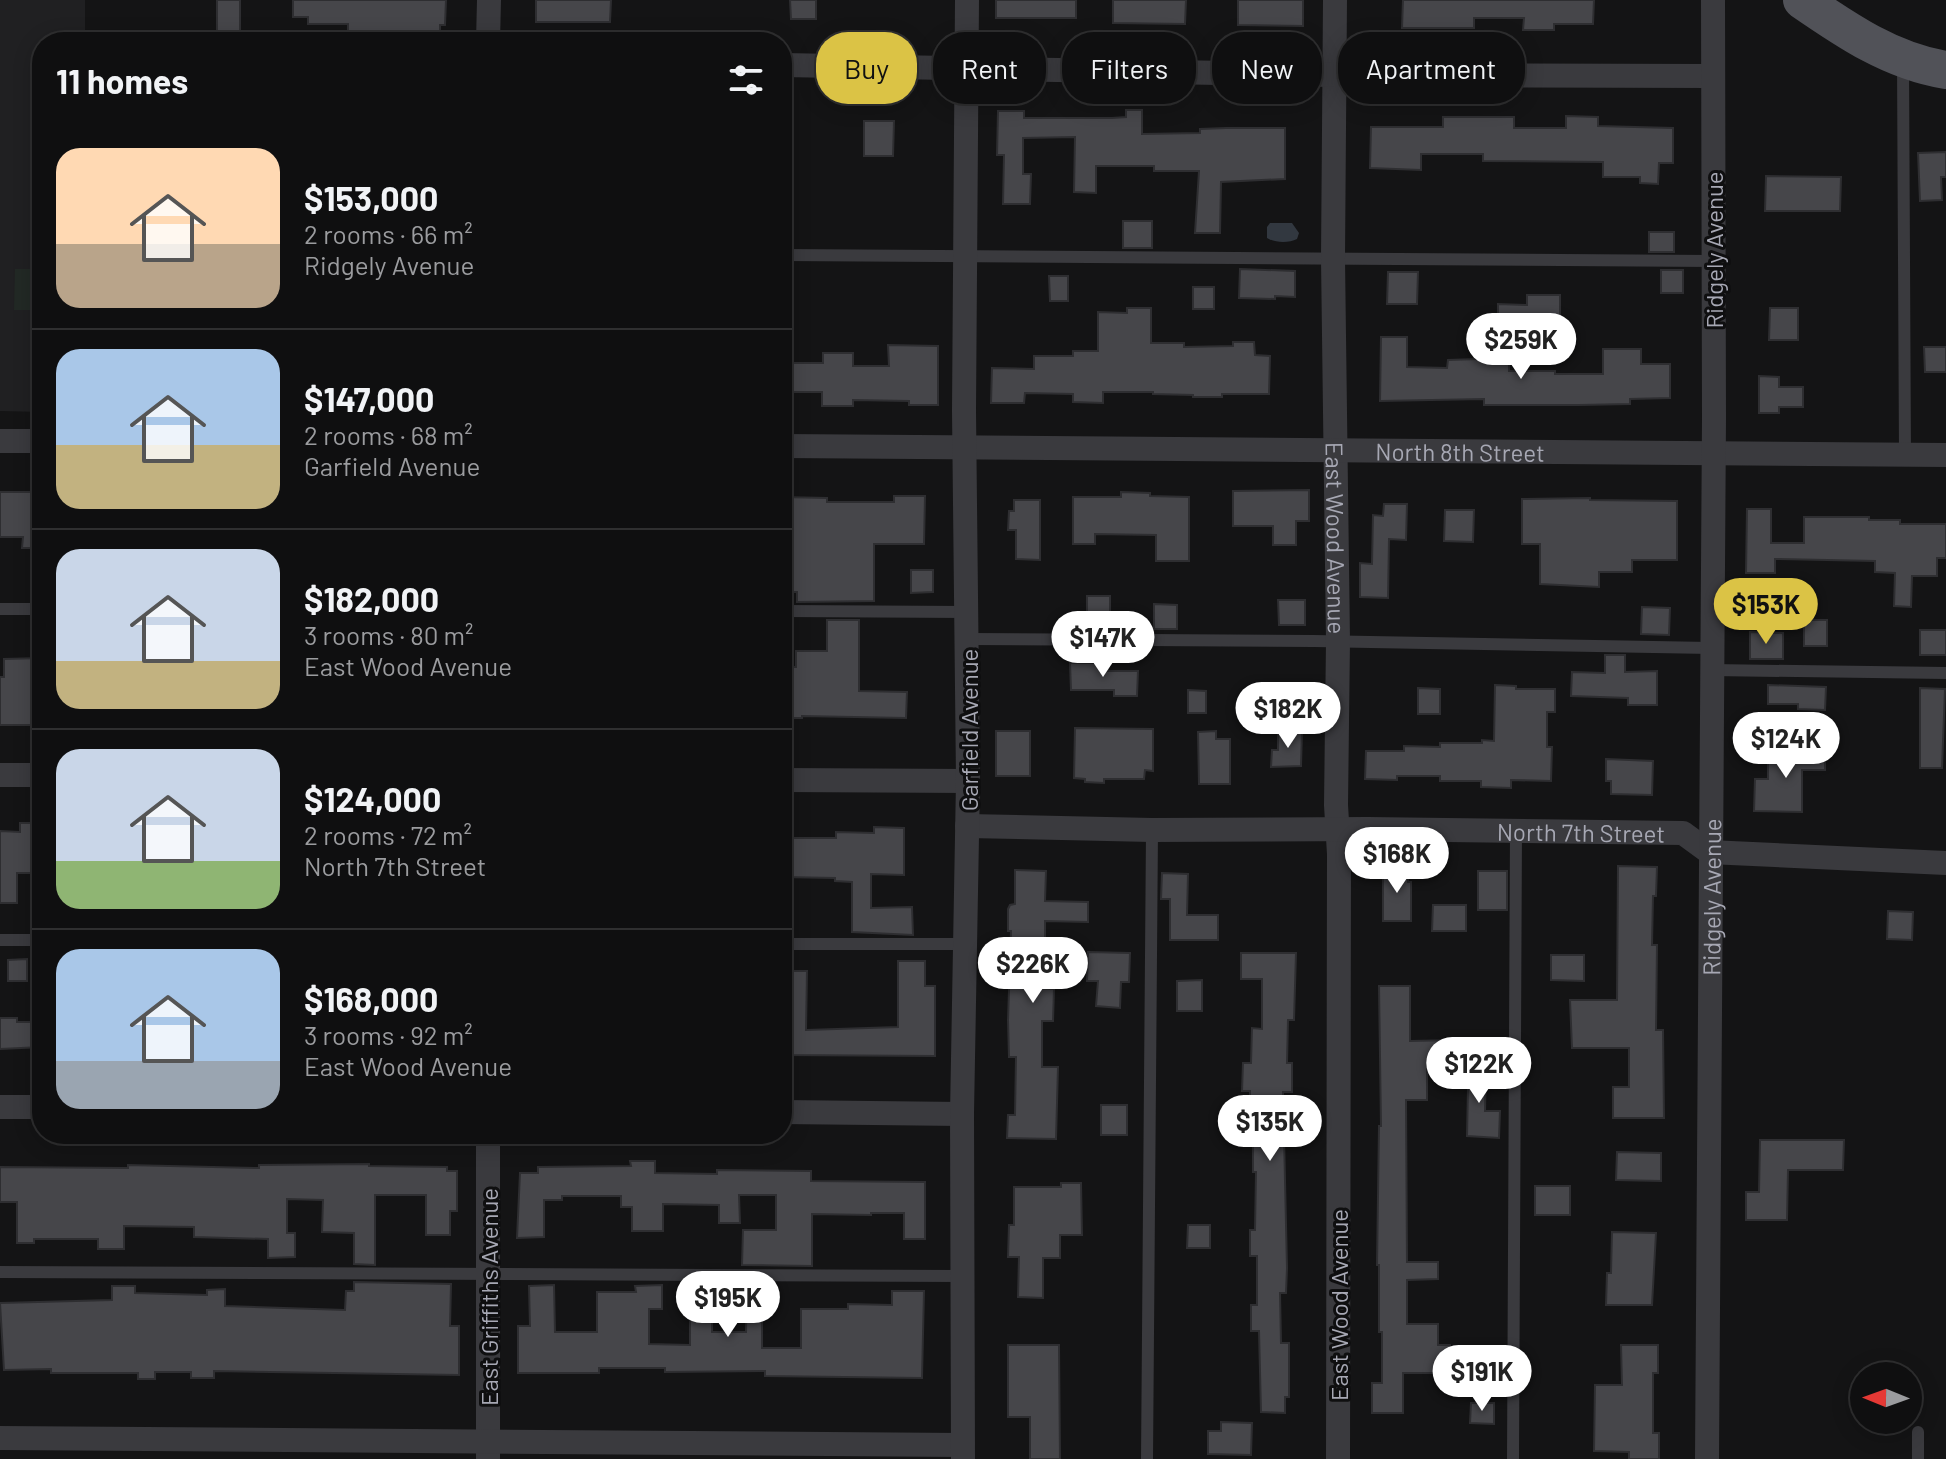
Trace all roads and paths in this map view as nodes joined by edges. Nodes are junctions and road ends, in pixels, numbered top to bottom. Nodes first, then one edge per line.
1 (489, 0) edge
2 (967, 0) edge
3 (1335, 0) edge
4 (1713, 0) edge
5 (1802, 0) edge
6 (488, 32) edge
7 (967, 32) edge
8 (1903, 59) junction
9 (792, 65) edge
10 (933, 67) edge
11 (1046, 70) edge
12 (1946, 70) edge
13 (1334, 75) junction
14 (1712, 76) junction
15 (967, 104) edge
16 (792, 255) edge
17 (965, 256) junction
18 (1333, 259) junction
19 (1713, 261) junction
20 (0, 441) edge
21 (32, 441) edge
22 (792, 446) edge
23 (964, 447) junction
24 (1335, 450) junction
25 (1714, 454) junction
26 (1946, 455) edge
27 (1905, 456) junction
28 (0, 609) edge
29 (32, 609) edge
30 (792, 611) edge
31 (968, 612) junction
32 (968, 639) junction
33 (1338, 641) junction
34 (1711, 659) junction
35 (1946, 673) edge
36 (0, 775) edge
37 (32, 775) edge
38 (792, 780) edge
39 (968, 781) junction
40 (967, 826) junction
41 (1338, 829) junction
42 (1152, 830) junction
43 (1516, 830) junction
44 (1709, 852) junction
45 (1946, 863) edge
46 (0, 940) edge
47 (32, 940) edge
48 (792, 944) edge
49 (964, 944) junction
50 (0, 1107) edge
51 (32, 1107) edge
52 (792, 1112) edge
53 (962, 1114) junction
54 (488, 1144) edge
55 (0, 1272) edge
56 (488, 1275) junction
57 (961, 1276) junction
58 (1918, 1434) edge
59 (0, 1438) edge
60 (488, 1450) edge
61 (963, 1452) edge
62 (1147, 1459) edge
63 (1338, 1459) edge
64 (1513, 1459) edge
65 (1707, 1459) edge
66 (1918, 1459) edge

1 - 6 street
2 - 7 street, Garfield Avenue
3 - 13 street, East Wood Avenue
4 - 14 street, Ridgely Avenue
5 - 8 main road
8 - 12 main road
8 - 27 lane
9 - 10 street
11 - 13 street
13 - 14 street
13 - 18 street, East Wood Avenue
14 - 19 street, Ridgely Avenue
15 - 17 street, Garfield Avenue
16 - 17 lane
17 - 18 lane
17 - 23 street, Garfield Avenue
18 - 19 lane
18 - 24 street, East Wood Avenue
19 - 25 street, Ridgely Avenue
20 - 21 street
22 - 23 street, North 8th Street
23 - 24 street, North 8th Street
23 - 31 street, Garfield Avenue
24 - 25 street, North 8th Street
24 - 33 street, East Wood Avenue
25 - 27 street, North 8th Street
25 - 34 street, Ridgely Avenue
26 - 27 street, North 8th Street
28 - 29 lane
30 - 31 lane
31 - 32 street, Garfield Avenue
32 - 33 lane
32 - 39 street, Garfield Avenue
33 - 34 lane
33 - 41 street, East Wood Avenue
34 - 35 lane
34 - 44 street, Ridgely Avenue
36 - 37 street
38 - 39 street
39 - 40 street, Garfield Avenue
40 - 42 street, North 7th Street
40 - 49 street, Garfield Avenue
41 - 42 street, North 7th Street
41 - 43 street, North 7th Street
41 - 63 street, East Wood Avenue
42 - 62 lane
43 - 44 street, North 7th Street
43 - 64 lane
44 - 45 street, North 7th Street
44 - 65 street, Ridgely Avenue
46 - 47 lane
48 - 49 lane
49 - 53 street, Garfield Avenue
50 - 51 street
52 - 53 street
53 - 57 street, Garfield Avenue
54 - 56 street, East Griffiths Avenue
55 - 56 lane
56 - 57 lane
56 - 60 street, East Griffiths Avenue
57 - 61 street, Garfield Avenue
58 - 66 lane
59 - 60 street
60 - 61 street

